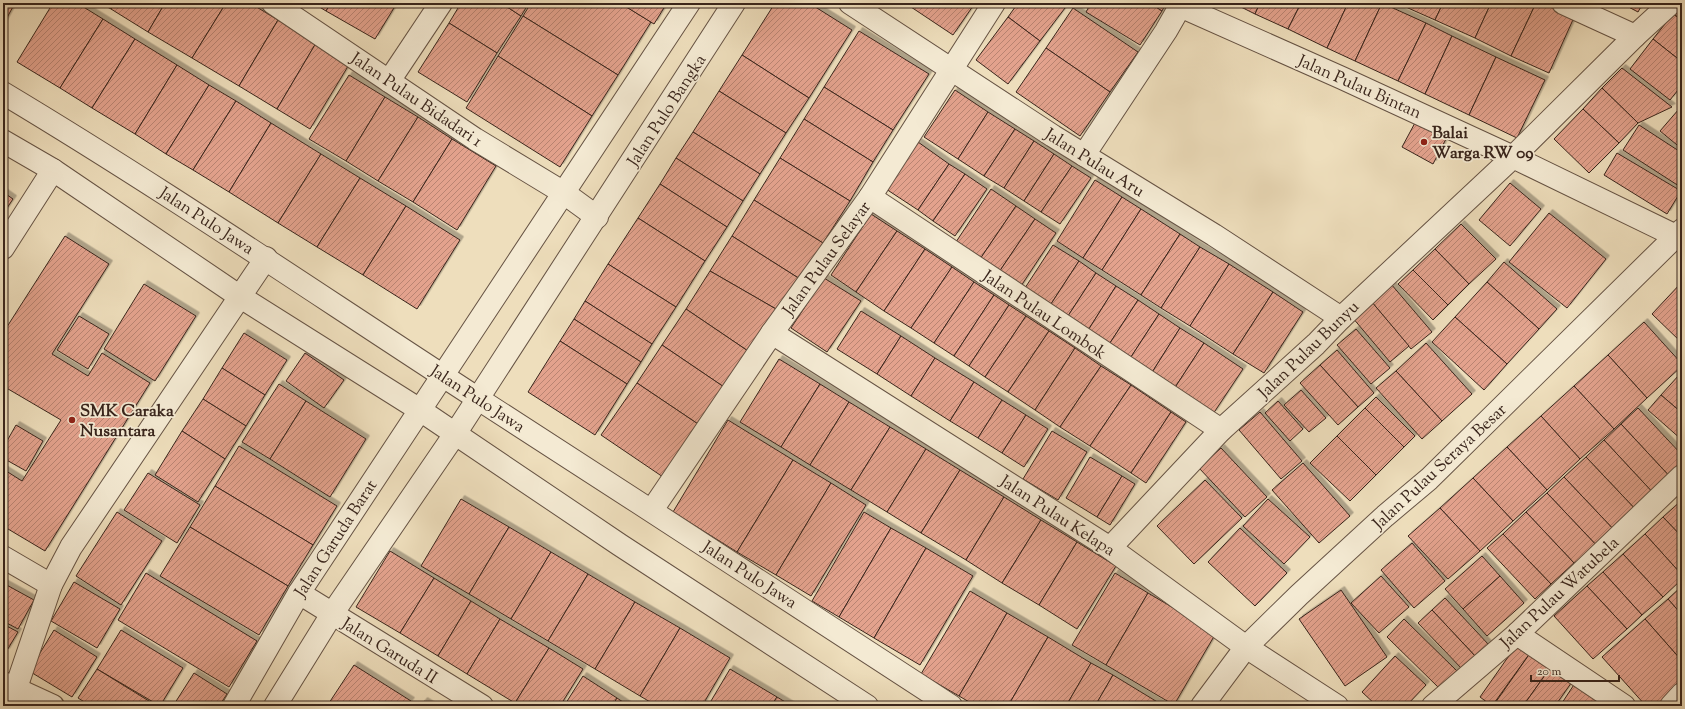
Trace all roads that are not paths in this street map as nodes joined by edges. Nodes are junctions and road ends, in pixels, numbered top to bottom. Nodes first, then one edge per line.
1 (273, 3) edge
2 (441, 3) edge
3 (689, 3) edge
4 (734, 3) edge
5 (850, 3) edge
6 (994, 3) edge
7 (1563, 3) edge
8 (1671, 3) edge
9 (1181, 4) edge
10 (1635, 36) junction
11 (951, 70) junction
12 (389, 81) junction
13 (3, 92) edge
14 (3, 141) edge
15 (1084, 155) junction
16 (1513, 157) junction
17 (53, 170) junction
18 (564, 193) junction
19 (870, 197) junction
20 (597, 217) junction
21 (1680, 235) edge
22 (3, 248) edge
23 (266, 258) junction
24 (239, 296) junction
25 (1341, 318) junction
26 (772, 333) junction
27 (443, 375) junction
28 (478, 399) junction
29 (420, 410) junction
30 (1221, 430) junction
31 (455, 434) junction
32 (1682, 476) edge
33 (652, 510) junction
34 (1110, 548) junction
35 (3, 558) edge
36 (51, 585) junction
37 (299, 593) junction
38 (332, 614) junction
39 (1516, 634) junction
40 (1246, 647) junction
41 (9, 692) edge
42 (1682, 694) edge
43 (53, 706) edge
44 (234, 706) edge
45 (275, 706) edge
46 (482, 706) edge
47 (867, 706) edge
48 (951, 706) edge
49 (1202, 706) edge
50 (1337, 706) edge
51 (1434, 706) edge
52 (1624, 706) edge
53 (1671, 706) edge

1 - 12 street, Jalan Pulau Bidadari 1
2 - 12 street
3 - 18 street
4 - 20 street, Jalan Pulo Bangka
5 - 11 street, Jalan Pulau Aru
6 - 11 street, Jalan Pulau Selayar
7 - 10 street
8 - 10 street
9 - 15 street
9 - 16 street, Jalan Pulau Bintan
10 - 16 street
11 - 15 street, Jalan Pulau Aru
11 - 19 street, Jalan Pulau Selayar
12 - 18 street, Jalan Pulau Bidadari 1
13 - 23 street, Jalan Pulo Jawa
14 - 17 street
15 - 25 street, Jalan Pulau Aru
16 - 21 street, Jalan Pulau Bintan
16 - 25 street, Jalan Pulau Bunyu
17 - 22 street
17 - 24 street
18 - 20 street
18 - 27 street
19 - 26 street, Jalan Pulau Selayar
19 - 30 street, Jalan Pulau Lombok
20 - 28 street, Jalan Pulo Bangka
21 - 40 street, Jalan Pulau Seraya Besar
23 - 24 street
23 - 27 street, Jalan Pulo Jawa
24 - 29 street
24 - 36 street
25 - 30 street, Jalan Pulau Bunyu
26 - 33 street, Jalan Pulau Selayar
26 - 34 street, Jalan Pulau Kelapa
27 - 28 street, Jalan Pulo Jawa
27 - 29 street, Jalan Garuda Barat
28 - 31 street
28 - 33 street, Jalan Pulo Jawa
29 - 31 street
29 - 37 street, Jalan Garuda Barat
30 - 34 street, Jalan Pulau Bunyu
31 - 38 street
31 - 47 street
32 - 39 street, Jalan Pulau Watubela
33 - 48 street, Jalan Pulo Jawa
34 - 40 street, Jalan Pulau Kelapa
35 - 36 street
36 - 41 street
37 - 38 street, Jalan Garuda II
37 - 44 street, Jalan Garuda Barat
38 - 45 street
38 - 46 street, Jalan Garuda II
39 - 51 street, Jalan Pulau Watubela
39 - 52 street
40 - 49 street, Jalan Pulau Seraya Besar
40 - 50 street, Jalan Pulau Kelapa
41 - 43 street
42 - 53 street

